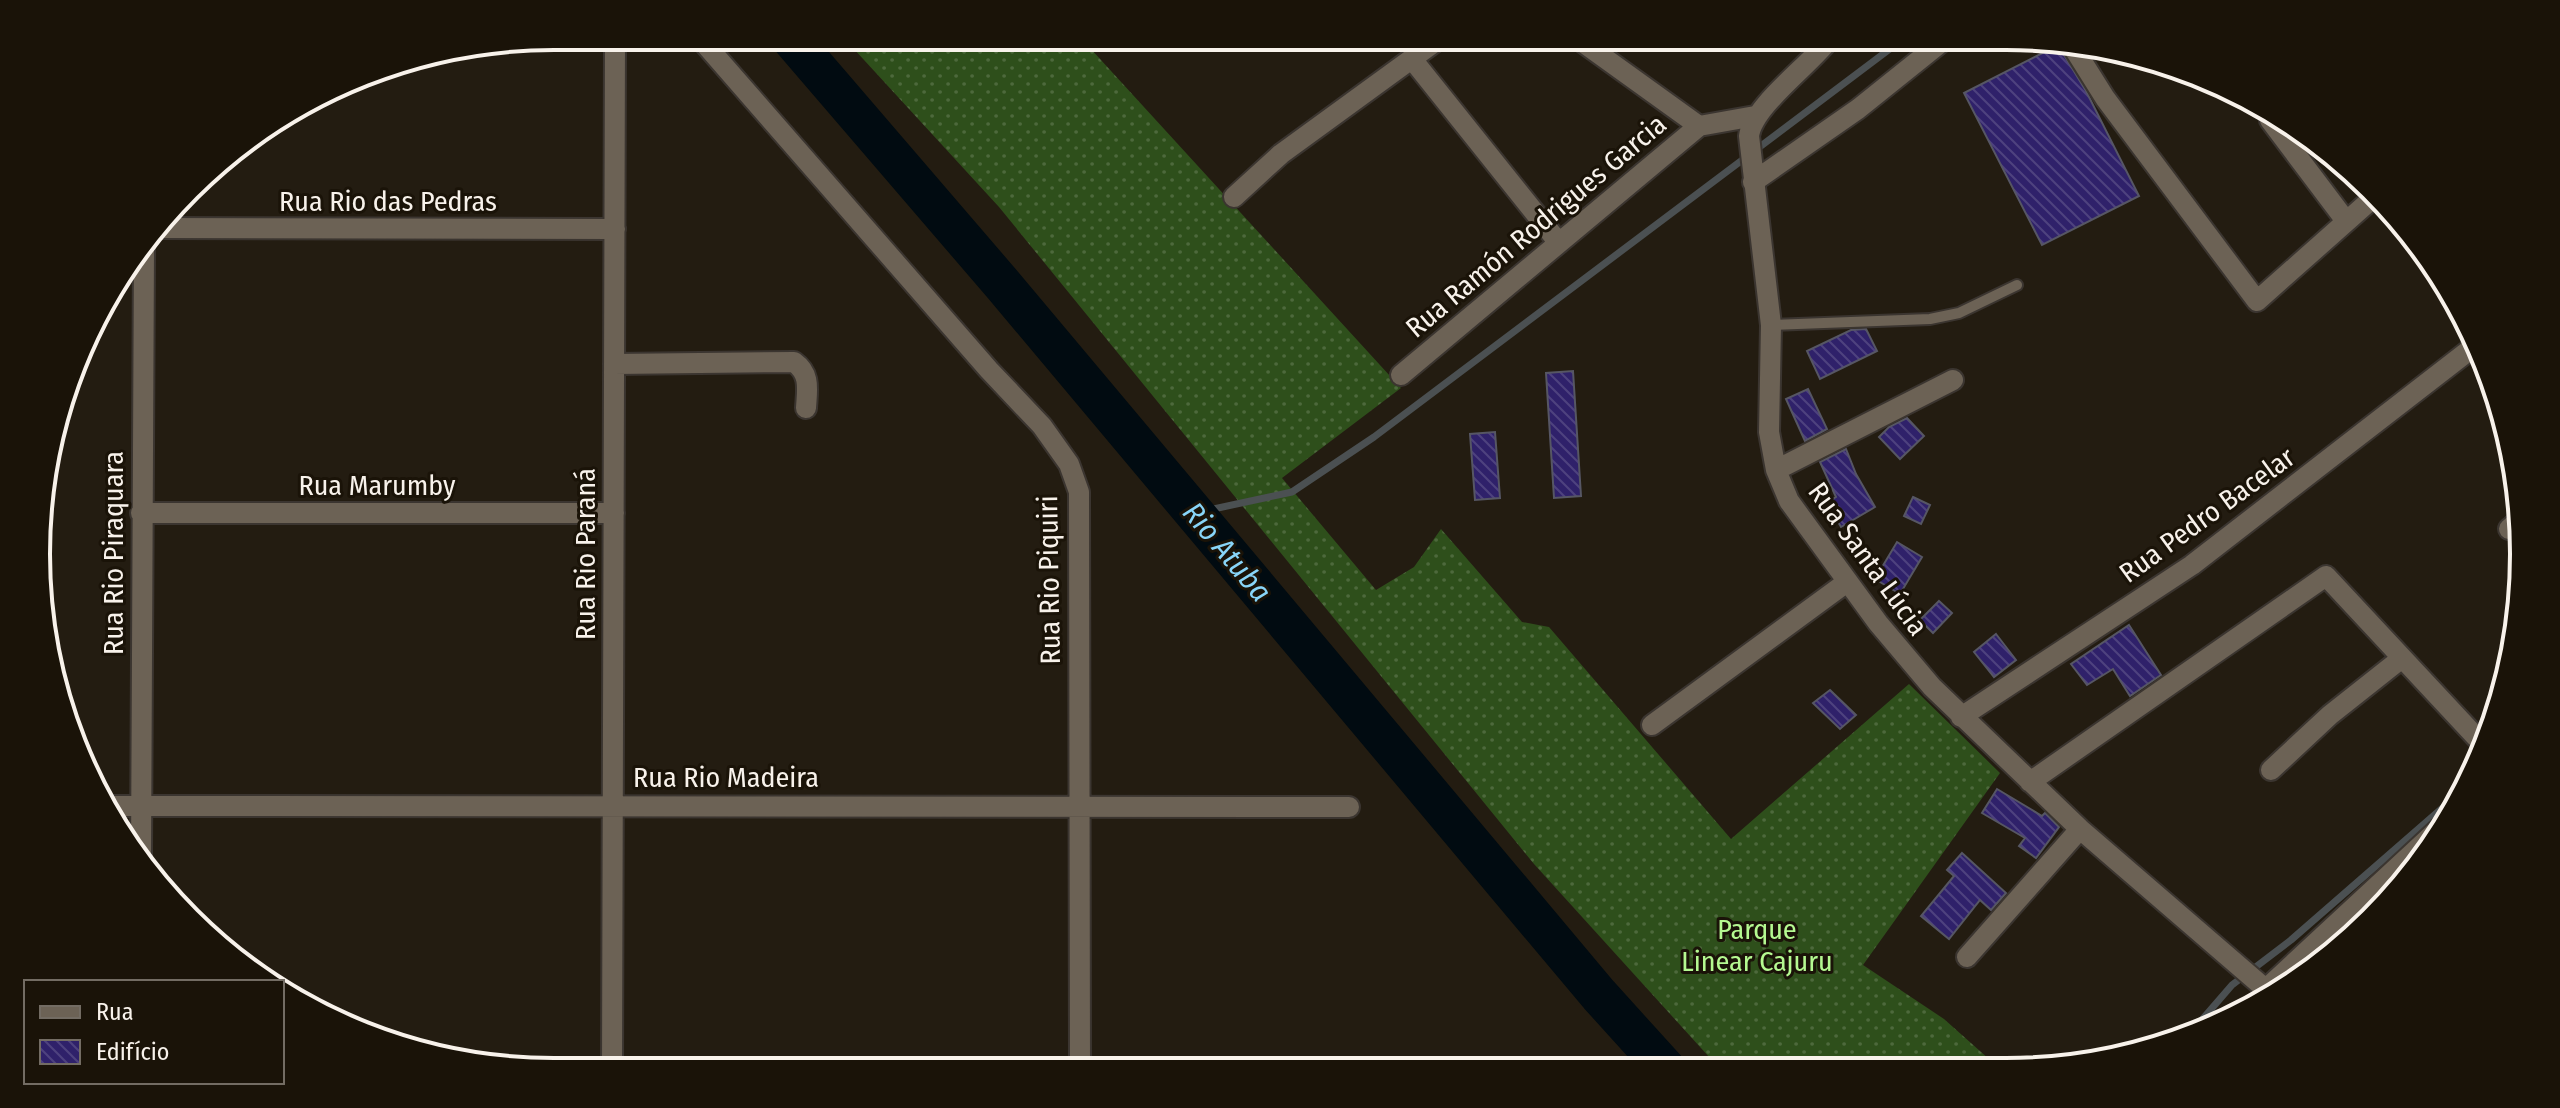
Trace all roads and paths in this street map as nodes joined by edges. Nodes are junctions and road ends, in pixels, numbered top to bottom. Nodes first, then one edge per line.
1 (615, 50) edge
2 (710, 50) edge
3 (1424, 50) edge
4 (1593, 50) edge
5 (1822, 50) edge
6 (1932, 50) edge
7 (2078, 55) edge
8 (1412, 59) junction
9 (1699, 126) junction
10 (1752, 126) junction
11 (2277, 130) edge
12 (1753, 182) junction
13 (1234, 197) dead end
14 (2367, 203) edge
15 (2346, 221) junction
16 (170, 228) edge
17 (615, 229) junction
18 (1559, 243) junction
19 (144, 261) edge
20 (2017, 285) dead end
21 (1771, 325) junction
22 (2468, 352) edge
23 (614, 364) junction
24 (1401, 375) dead end
25 (1953, 380) dead end
26 (806, 408) dead end
27 (1776, 470) junction
28 (141, 513) junction
29 (614, 513) junction
30 (1847, 582) junction
31 (2402, 658) junction
32 (1961, 717) junction
33 (1652, 725) dead end
34 (2476, 737) dead end
35 (2271, 770) dead end
36 (2030, 782) junction
37 (612, 805) junction
38 (118, 806) edge
39 (141, 806) junction
40 (1080, 807) junction
41 (1349, 807) dead end
42 (2080, 829) junction
43 (141, 843) edge
44 (2409, 857) edge
45 (1967, 957) dead end
46 (2286, 973) edge
47 (2263, 987) edge
48 (612, 1058) edge
49 (1080, 1058) edge

1 - 17 street, Rua Rio Paraná
2 - 40 street, Rua Rio Piquiri
3 - 8 street
4 - 9 street
5 - 10 street
6 - 12 street
7 - 15 street
8 - 13 street
8 - 18 street
9 - 10 street, Rua Ramón Rodrigues Garcia
9 - 18 street, Rua Ramón Rodrigues Garcia
10 - 12 street, Rua Santa Lúcia
11 - 15 street
12 - 21 street, Rua Santa Lúcia
14 - 15 street
16 - 17 street, Rua Rio das Pedras
17 - 23 street, Rua Rio Paraná
18 - 24 street, Rua Ramón Rodrigues Garcia
19 - 28 street, Rua Rio Piraquara
20 - 21 lane
21 - 27 street, Rua Santa Lúcia
22 - 32 street, Rua Pedro Bacelar
23 - 26 street
23 - 29 street, Rua Rio Paraná
25 - 27 street
27 - 30 street, Rua Santa Lúcia
28 - 29 street, Rua Marumby
28 - 39 street, Rua Rio Piraquara
29 - 37 street, Rua Rio Paraná
30 - 32 street, Rua Santa Lúcia
30 - 33 street
31 - 34 street
31 - 35 street
31 - 36 street
32 - 36 street, Rua Santa Lúcia
36 - 42 street, Rua Santa Lúcia
37 - 39 street, Rua Rio Madeira
37 - 40 street, Rua Rio Madeira
37 - 48 street, Rua Rio Paraná
38 - 39 street, Rua Rio Madeira
39 - 43 street, Rua Rio Piraquara
40 - 41 street, Rua Rio Madeira
40 - 49 street, Rua Rio Piquiri
42 - 45 street
42 - 47 street, Rua Santa Lúcia
44 - 46 street

